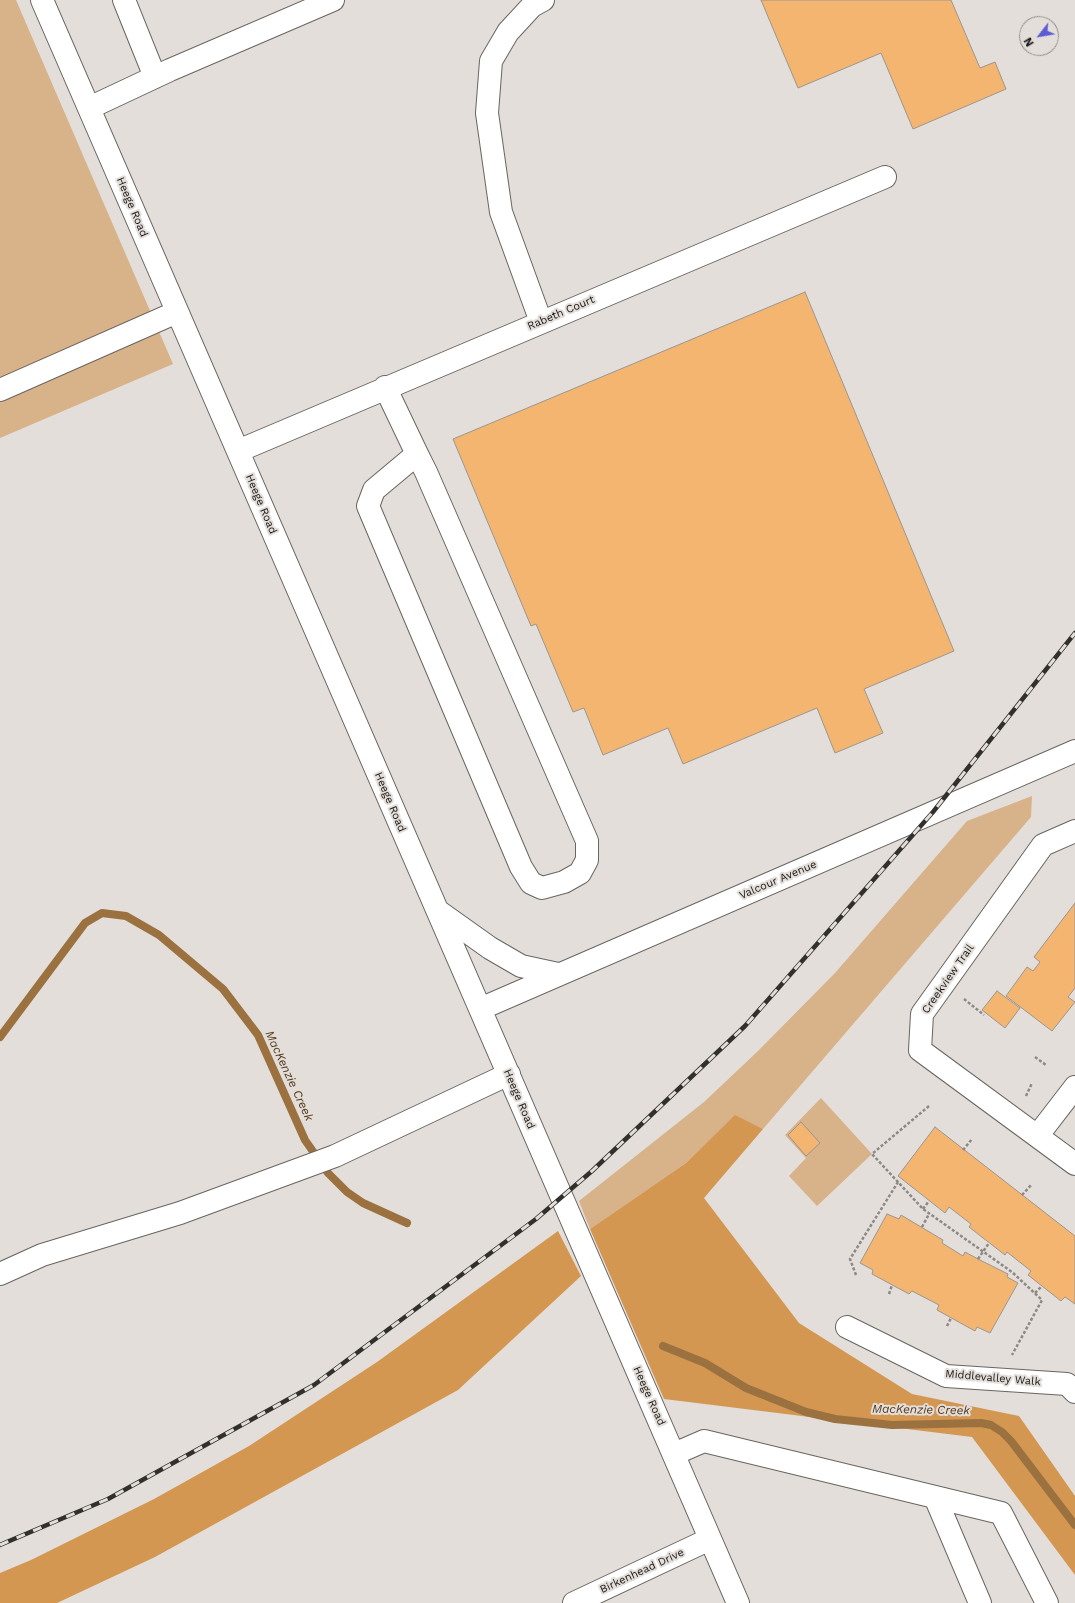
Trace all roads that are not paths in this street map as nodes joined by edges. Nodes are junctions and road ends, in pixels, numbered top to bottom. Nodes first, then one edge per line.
1 (42, 0) edge
2 (124, 0) edge
3 (333, 0) edge
4 (543, 0) edge
5 (155, 77) junction
6 (89, 108) junction
7 (885, 177) dead end
8 (177, 312) junction
9 (541, 322) junction
10 (385, 387) junction
11 (0, 390) edge
12 (238, 451) junction
13 (417, 454) junction
14 (1075, 751) edge
15 (1075, 831) edge
16 (438, 911) junction
17 (558, 974) junction
18 (480, 1009) junction
19 (509, 1074) junction
20 (1075, 1087) edge
21 (1038, 1135) junction
22 (1075, 1164) edge
23 (0, 1274) edge
24 (847, 1327) dead end
25 (1075, 1392) edge
26 (674, 1454) junction
27 (935, 1497) junction
28 (710, 1539) junction
29 (574, 1603) edge
30 (738, 1603) edge
31 (980, 1603) edge
32 (1047, 1603) edge

1 - 6 street, Heege Road
2 - 5 street
3 - 5 street
4 - 9 street
5 - 6 street
6 - 8 street, Heege Road
7 - 9 street, Rabeth Court
8 - 11 street
8 - 12 street, Heege Road
9 - 10 street, Rabeth Court
10 - 12 street, Rabeth Court
10 - 13 street
12 - 16 street, Heege Road
13 - 13 street
14 - 17 street, Valcour Avenue
15 - 21 street, Creekview Trail
16 - 17 street
16 - 18 street, Heege Road
17 - 18 street, Valcour Avenue
18 - 19 street, Heege Road
19 - 23 street
19 - 26 street, Heege Road
20 - 21 street
21 - 22 street, Creekview Trail
24 - 25 street, Middlevalley Walk
26 - 27 street
26 - 28 street, Heege Road
27 - 31 street
27 - 32 street
28 - 29 street, Birkenhead Drive
28 - 30 street, Heege Road

